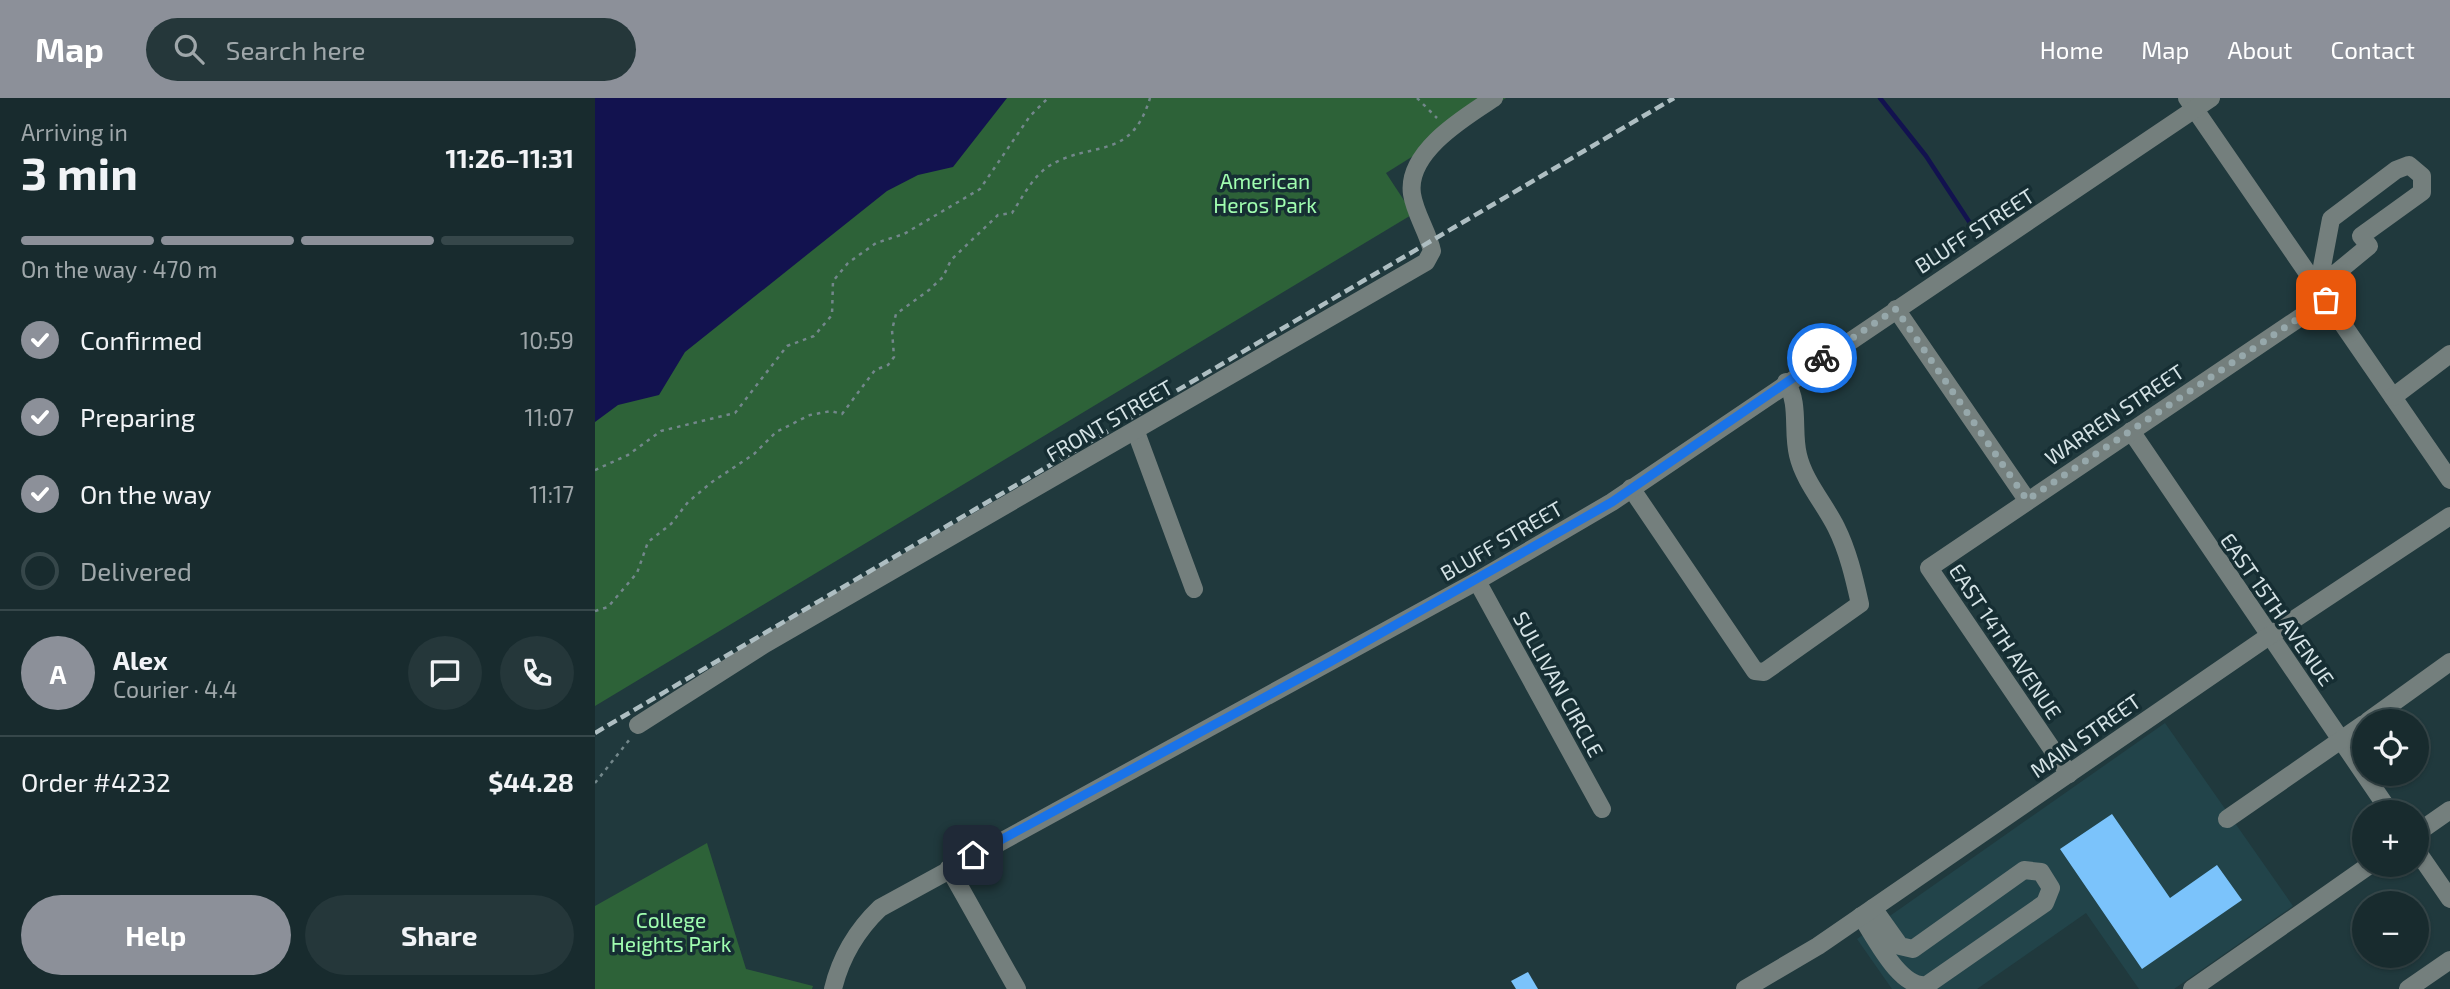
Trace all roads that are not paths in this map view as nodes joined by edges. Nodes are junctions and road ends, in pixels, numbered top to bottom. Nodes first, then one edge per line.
1 (1495, 98) edge
2 (2211, 98) edge
3 (2192, 104) edge
4 (2322, 294) junction
5 (1896, 309) junction
6 (2450, 354) edge
7 (1786, 382) junction
8 (2393, 397) junction
9 (2131, 431) junction
10 (1136, 432) junction
11 (2450, 480) edge
12 (1631, 488) junction
13 (2027, 500) junction
14 (2450, 516) edge
15 (1929, 568) joint
16 (1477, 581) junction
17 (1194, 589) dead end
18 (2269, 636) junction
19 (2450, 662) edge
20 (2384, 709) edge
21 (638, 724) road end
22 (2352, 732) edge
23 (2341, 740) junction
24 (2069, 774) junction
25 (2382, 800) edge
26 (1602, 809) dead end
27 (2450, 810) edge
28 (2227, 819) dead end
29 (2429, 825) edge
30 (949, 868) junction
31 (2429, 868) edge
32 (2352, 877) edge
33 (2450, 899) edge
34 (1867, 912) junction
35 (2450, 960) edge
36 (833, 989) edge
37 (1017, 989) edge
38 (1745, 989) edge
39 (2192, 989) edge
40 (2408, 989) edge

1 - 10 street, FRONT STREET
2 - 3 street
3 - 4 street
3 - 5 street, BLUFF STREET
4 - 4 street, WARREN STREET
4 - 8 street
4 - 9 street, WARREN STREET
5 - 7 street, BLUFF STREET
5 - 13 street
6 - 8 street
7 - 12 street, BLUFF STREET
7 - 12 street
8 - 11 street
9 - 13 street, WARREN STREET
9 - 18 street, EAST 15TH AVENUE
10 - 17 street
10 - 21 street, FRONT STREET
12 - 16 street, BLUFF STREET
13 - 15 street, WARREN STREET
14 - 18 street, MAIN STREET
15 - 24 street, EAST 14TH AVENUE
16 - 26 street, SULLIVAN CIRCLE
16 - 30 street, BLUFF STREET
18 - 23 street, EAST 15TH AVENUE
18 - 24 street, MAIN STREET
19 - 20 street
22 - 23 street
23 - 25 street, EAST 15TH AVENUE
23 - 28 street
24 - 34 street, MAIN STREET
27 - 29 street
30 - 36 street, BLUFF STREET
30 - 37 street
31 - 33 street
32 - 39 street
34 - 34 street
34 - 38 street, MAIN STREET
35 - 40 street

